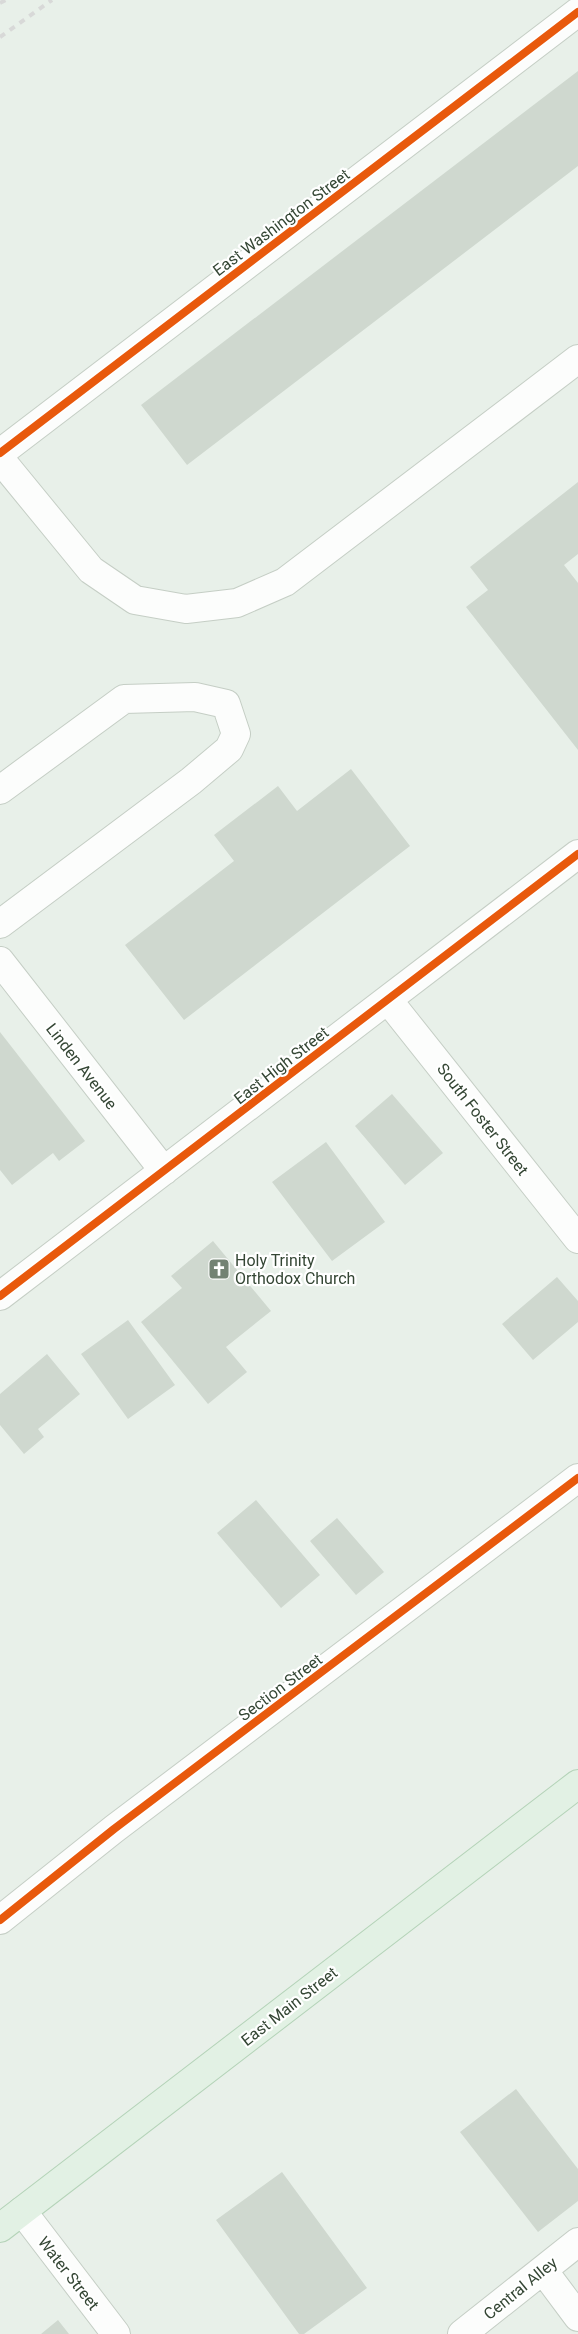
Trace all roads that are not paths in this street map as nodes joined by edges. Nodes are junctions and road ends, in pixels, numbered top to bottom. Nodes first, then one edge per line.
1 (578, 12) edge
2 (578, 359) edge
3 (0, 453) edge
4 (0, 459) edge
5 (0, 790) edge
6 (578, 854) edge
7 (0, 924) edge
8 (0, 961) edge
9 (388, 1000) junction
10 (164, 1172) junction
11 (578, 1239) edge
12 (0, 1296) edge
13 (578, 1478) edge
14 (578, 1784) edge
15 (0, 1920) edge
16 (22, 2211) junction
17 (0, 2228) edge
18 (578, 2242) edge
19 (543, 2270) junction
20 (578, 2317) edge
21 (116, 2334) edge
22 (462, 2334) edge

1 - 3 street, East Washington Street
2 - 4 street
5 - 7 street
6 - 9 street, East High Street
8 - 10 street, Linden Avenue
9 - 10 street, East High Street
9 - 11 street, South Foster Street
10 - 12 street, East High Street
13 - 15 street, Section Street
14 - 16 main road, East Main Street
16 - 17 main road, East Main Street
16 - 21 street, Water Street
18 - 19 street, Central Alley
19 - 20 street
19 - 22 street, Central Alley

